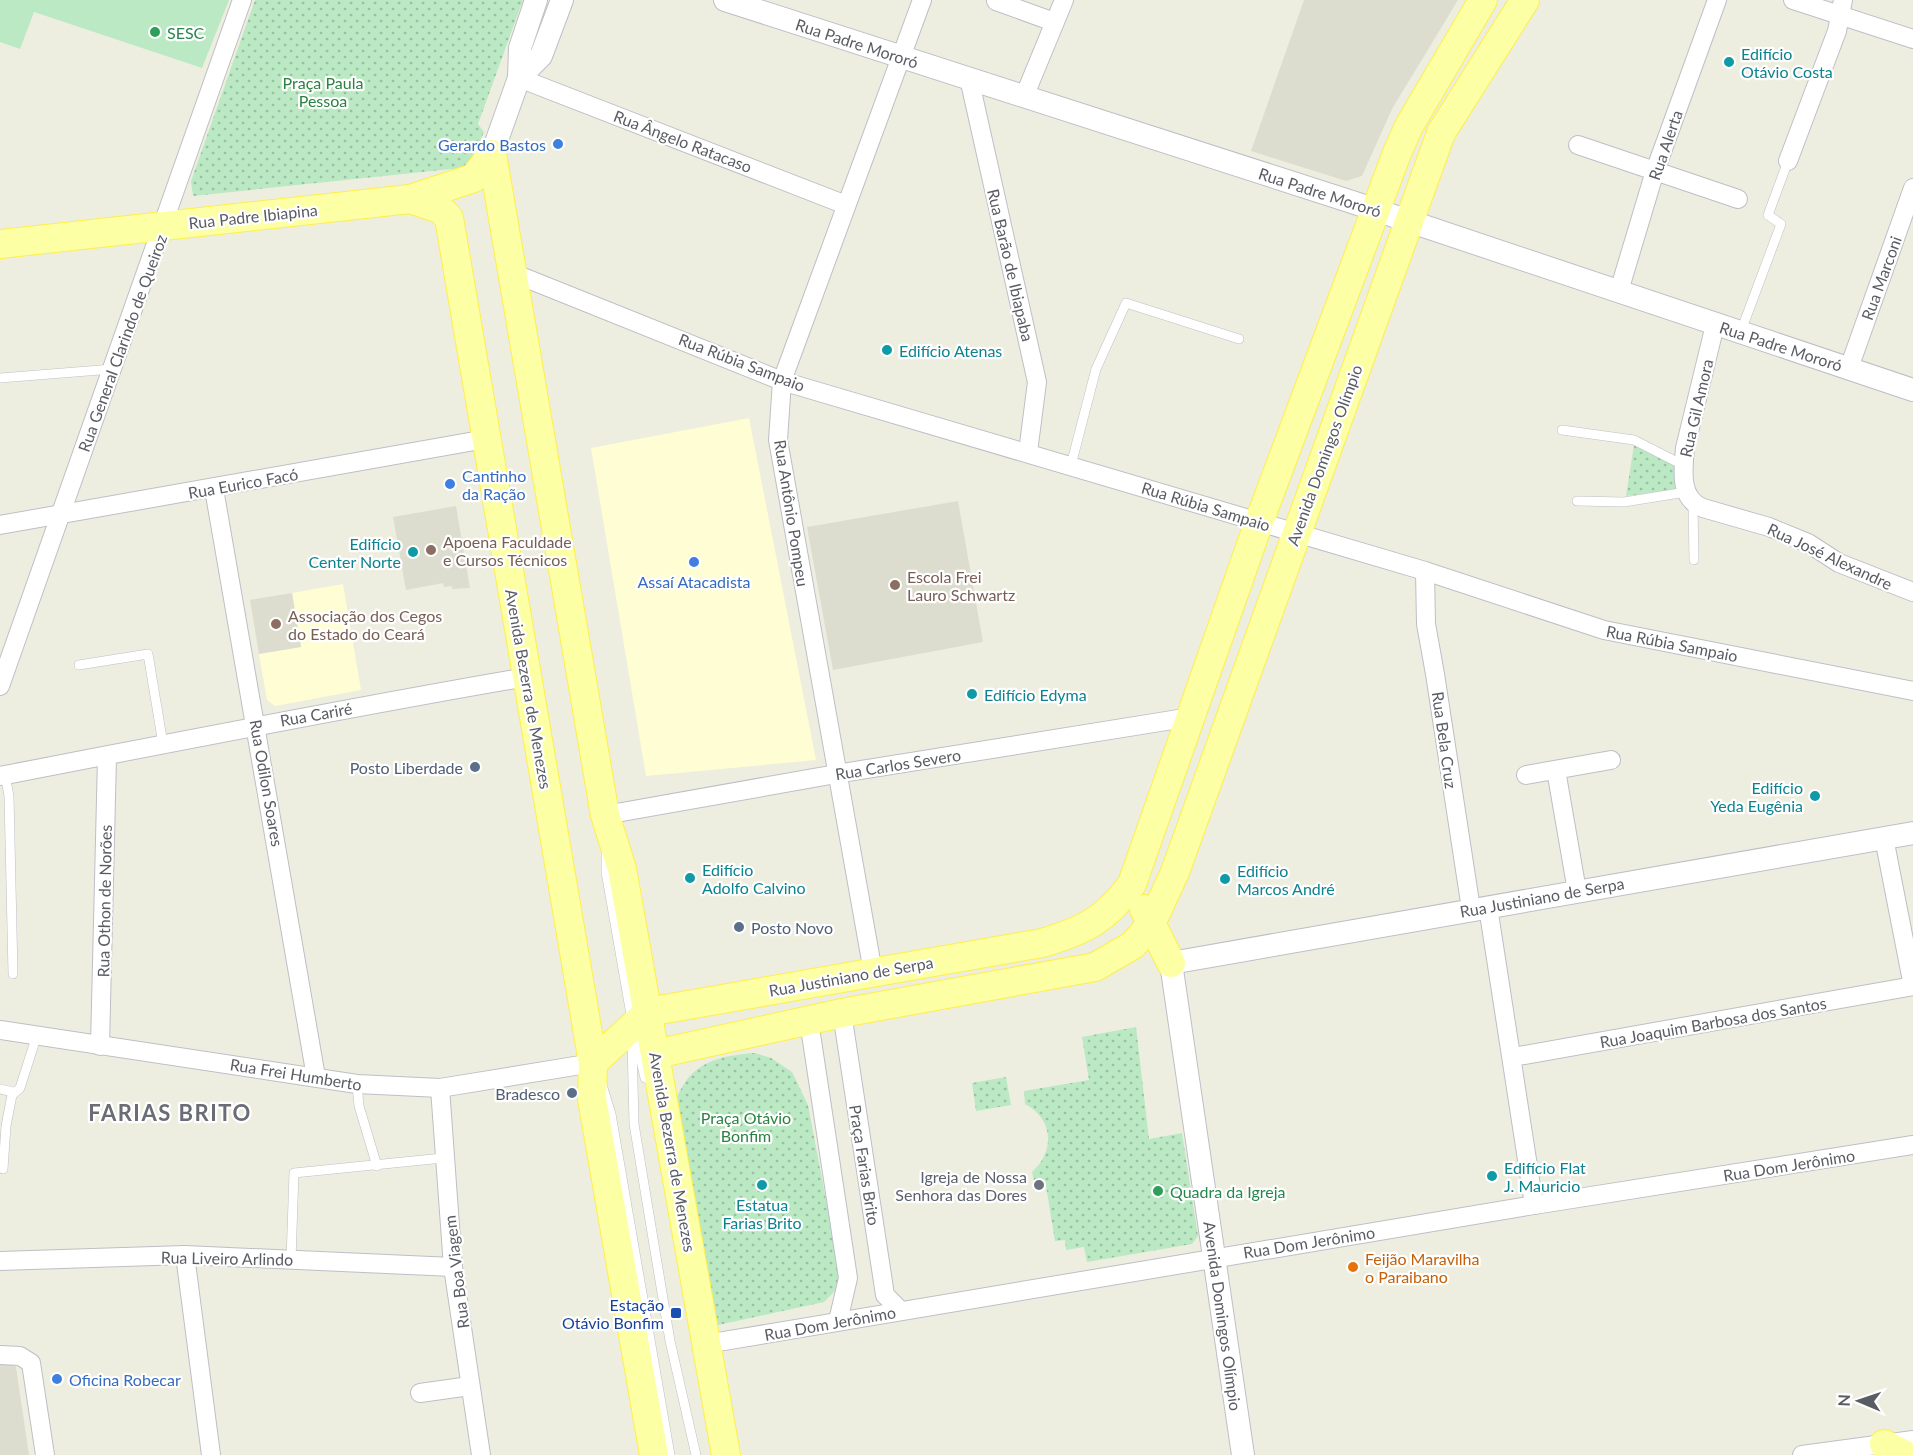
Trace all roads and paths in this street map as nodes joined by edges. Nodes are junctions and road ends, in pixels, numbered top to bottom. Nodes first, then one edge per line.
1 (243, 0) edge
2 (536, 0) edge
3 (562, 0) edge
4 (725, 0) edge
5 (922, 0) edge
6 (1064, 0) edge
7 (1483, 0) edge
8 (1525, 0) edge
9 (1717, 0) edge
10 (1793, 0) edge
11 (996, 1) edge
12 (1842, 8) edge
13 (1054, 22) junction
14 (1913, 39) edge
15 (902, 57) junction
16 (519, 78) junction
17 (969, 78) junction
18 (1024, 97) junction
19 (1578, 145) dead end
20 (492, 154) junction
21 (1788, 161) joint
22 (1655, 171) junction
23 (1913, 188) edge
24 (410, 199) junction
25 (1738, 200) dead end
26 (846, 205) junction
27 (1375, 210) junction
28 (1409, 221) junction
29 (163, 226) junction
30 (0, 244) edge
31 (513, 273) junction
32 (1619, 291) junction
33 (1715, 325) junction
34 (1740, 333) junction
35 (1239, 339) dead end
36 (1849, 368) junction
37 (113, 369) junction
38 (0, 378) edge
39 (782, 381) junction
40 (1913, 390) edge
41 (1562, 430) dead end
42 (486, 439) junction
43 (1028, 452) junction
44 (1071, 465) junction
45 (1683, 465) junction
46 (214, 489) junction
47 (1689, 498) junction
48 (1577, 501) dead end
49 (61, 514) junction
50 (1259, 522) junction
51 (0, 525) edge
52 (1296, 534) junction
53 (1694, 560) dead end
54 (1425, 571) junction
55 (1913, 592) edge
56 (19, 635) junction
57 (0, 638) edge
58 (79, 665) dead end
59 (527, 678) junction
60 (0, 686) edge
61 (1913, 691) edge
62 (1191, 717) junction
63 (257, 724) junction
64 (163, 744) junction
65 (1177, 756) junction
66 (107, 757) junction
67 (1611, 760) dead end
68 (1557, 770) junction
69 (836, 774) junction
70 (2, 775) edge
71 (1526, 775) dead end
72 (605, 815) junction
73 (1913, 833) edge
74 (1884, 838) junction
75 (1577, 891) junction
76 (1480, 908) junction
77 (1151, 924) junction
78 (1090, 926) junction
79 (1133, 945) junction
80 (1171, 963) junction
81 (873, 972) junction
82 (13, 974) dead end
83 (1913, 986) edge
84 (842, 1013) junction
85 (640, 1019) junction
86 (809, 1021) junction
87 (0, 1030) edge
88 (37, 1035) junction
89 (100, 1046) junction
90 (656, 1054) junction
91 (1513, 1057) junction
92 (593, 1063) junction
93 (316, 1077) junction
94 (357, 1084) junction
95 (440, 1088) junction
96 (0, 1089) edge
97 (648, 1089) dead end
98 (13, 1092) junction
99 (1913, 1145) edge
100 (443, 1158) junction
101 (377, 1166) junction
102 (3, 1169) dead end
103 (1534, 1205) junction
104 (185, 1255) junction
105 (1214, 1258) junction
106 (291, 1260) junction
107 (0, 1262) edge
108 (453, 1267) junction
109 (901, 1311) junction
110 (838, 1321) junction
111 (706, 1344) junction
112 (0, 1354) edge
113 (470, 1386) junction
114 (420, 1393) dead end
115 (1913, 1440) edge
116 (1894, 1449) edge
117 (45, 1455) edge
118 (211, 1455) edge
119 (481, 1455) edge
120 (654, 1455) edge
121 (670, 1455) edge
122 (696, 1455) edge
123 (726, 1455) edge
124 (1243, 1455) edge
125 (1802, 1455) edge

1 - 29 street, Rua General Clarindo de Queiroz
2 - 16 street
3 - 16 street
4 - 15 street, Rua Padre Mororó
5 - 15 street, Rua Antônio Pompeu
6 - 13 street
7 - 27 main road
8 - 28 main road, Avenida Domingos Olímpio
9 - 22 street, Rua Alerta
10 - 12 street
11 - 13 street
12 - 14 street
12 - 21 street
13 - 18 street
15 - 17 street, Rua Padre Mororó
15 - 26 street, Rua Antônio Pompeu
16 - 20 street
16 - 26 street, Rua Ângelo Ratacaso
17 - 18 street, Rua Padre Mororó
17 - 43 street, Rua Barão de Ibiapaba
18 - 27 street, Rua Padre Mororó
19 - 22 street
20 - 24 main road, Rua Padre Ibiapina
20 - 31 main road, Avenida Bezerra de Menezes
21 - 34 lane
22 - 25 street
22 - 32 street, Rua Alerta
23 - 36 street, Rua Marconi
24 - 29 main road, Rua Padre Ibiapina
24 - 42 main road, Avenida Bezerra de Menezes
26 - 39 street, Rua Antônio Pompeu
27 - 28 street, Rua Padre Mororó
27 - 50 main road
28 - 32 street, Rua Padre Mororó
28 - 52 main road, Avenida Domingos Olímpio
29 - 30 main road, Rua Padre Ibiapina
29 - 37 street, Rua General Clarindo de Queiroz
31 - 39 street, Rua Rúbia Sampaio
31 - 72 main road, Avenida Bezerra de Menezes
32 - 33 street, Rua Padre Mororó
33 - 34 street, Rua Padre Mororó
33 - 45 street, Rua Gil Amora
34 - 36 street, Rua Padre Mororó
35 - 44 lane
36 - 40 street, Rua Padre Mororó
37 - 38 lane
37 - 49 street, Rua General Clarindo de Queiroz
39 - 43 street, Rua Rúbia Sampaio
39 - 69 street, Rua Antônio Pompeu
41 - 45 lane
42 - 46 street, Rua Eurico Facó
42 - 59 main road, Avenida Bezerra de Menezes
43 - 44 street, Rua Rúbia Sampaio
44 - 50 street, Rua Rúbia Sampaio
45 - 47 street, Rua Gil Amora
46 - 49 street, Rua Eurico Facó
46 - 63 street, Rua Odilon Soares
47 - 48 lane, Rua José Alexandre
47 - 53 lane
47 - 55 street, Rua José Alexandre
49 - 51 street, Rua Eurico Facó
49 - 56 street, Rua General Clarindo de Queiroz
50 - 52 street, Rua Rúbia Sampaio
50 - 62 main road
52 - 54 street, Rua Rúbia Sampaio
52 - 77 main road, Avenida Domingos Olímpio
54 - 61 street, Rua Rúbia Sampaio
54 - 76 street, Rua Bela Cruz
56 - 57 street
56 - 60 street, Rua General Clarindo de Queiroz
58 - 64 lane
59 - 63 street, Rua Cariré
59 - 92 main road, Avenida Bezerra de Menezes
62 - 65 main road
62 - 69 street, Rua Carlos Severo
63 - 64 street, Rua Cariré
63 - 93 street, Rua Odilon Soares
64 - 66 street, Rua Cariré
65 - 77 main road
65 - 78 main road, Rua Justiniano de Serpa
66 - 70 street, Rua Cariré
66 - 89 street, Rua Othon de Norões
67 - 68 street
68 - 71 street
68 - 75 street
69 - 72 street, Rua Carlos Severo
69 - 81 street, Rua Antônio Pompeu
70 - 82 lane
72 - 85 main road, Avenida Bezerra de Menezes
73 - 74 street, Rua Justiniano de Serpa
74 - 75 street, Rua Justiniano de Serpa
74 - 83 street
75 - 76 street, Rua Justiniano de Serpa
76 - 80 street, Rua Justiniano de Serpa
76 - 91 street, Rua Bela Cruz
77 - 79 main road
77 - 80 main road
78 - 79 main road
78 - 81 main road, Rua Justiniano de Serpa
79 - 80 main road
79 - 84 main road
80 - 105 street, Avenida Domingos Olímpio
81 - 85 main road, Rua Justiniano de Serpa
83 - 91 street, Rua Joaquim Barbosa dos Santos
84 - 86 main road
84 - 109 street, Praça Farias Brito
85 - 90 main road, Avenida Bezerra de Menezes
85 - 92 main road
85 - 97 lane, Avenida Bezerra de Menezes
85 - 122 lane, Avenida Bezerra de Menezes
86 - 90 main road
86 - 110 street, Praça Farias Brito
87 - 88 street, Rua Frei Humberto
88 - 89 street, Rua Frei Humberto
88 - 98 lane
89 - 93 street, Rua Frei Humberto
90 - 111 main road, Avenida Bezerra de Menezes
91 - 103 street, Rua Bela Cruz
92 - 95 street, Rua Frei Humberto
92 - 120 main road, Avenida Bezerra de Menezes
92 - 121 lane, Avenida Bezerra de Menezes
93 - 94 street, Rua Frei Humberto
94 - 95 street, Rua Frei Humberto
94 - 101 lane
95 - 100 street, Rua Boa Viagem
96 - 98 lane
98 - 102 lane
99 - 103 street, Rua Dom Jerônimo
100 - 101 lane
100 - 108 street, Rua Boa Viagem
101 - 106 lane
103 - 105 street, Rua Dom Jerônimo
104 - 106 street, Rua Liveiro Arlindo
104 - 107 street, Rua Liveiro Arlindo
104 - 118 street
105 - 109 street, Rua Dom Jerônimo
105 - 124 street, Avenida Domingos Olímpio
106 - 108 street, Rua Liveiro Arlindo
108 - 113 street, Rua Boa Viagem
109 - 110 street, Rua Dom Jerônimo
110 - 111 street, Rua Dom Jerônimo
111 - 123 main road, Avenida Bezerra de Menezes
112 - 117 street
113 - 114 street
113 - 119 street, Rua Boa Viagem
115 - 116 street
116 - 125 street

